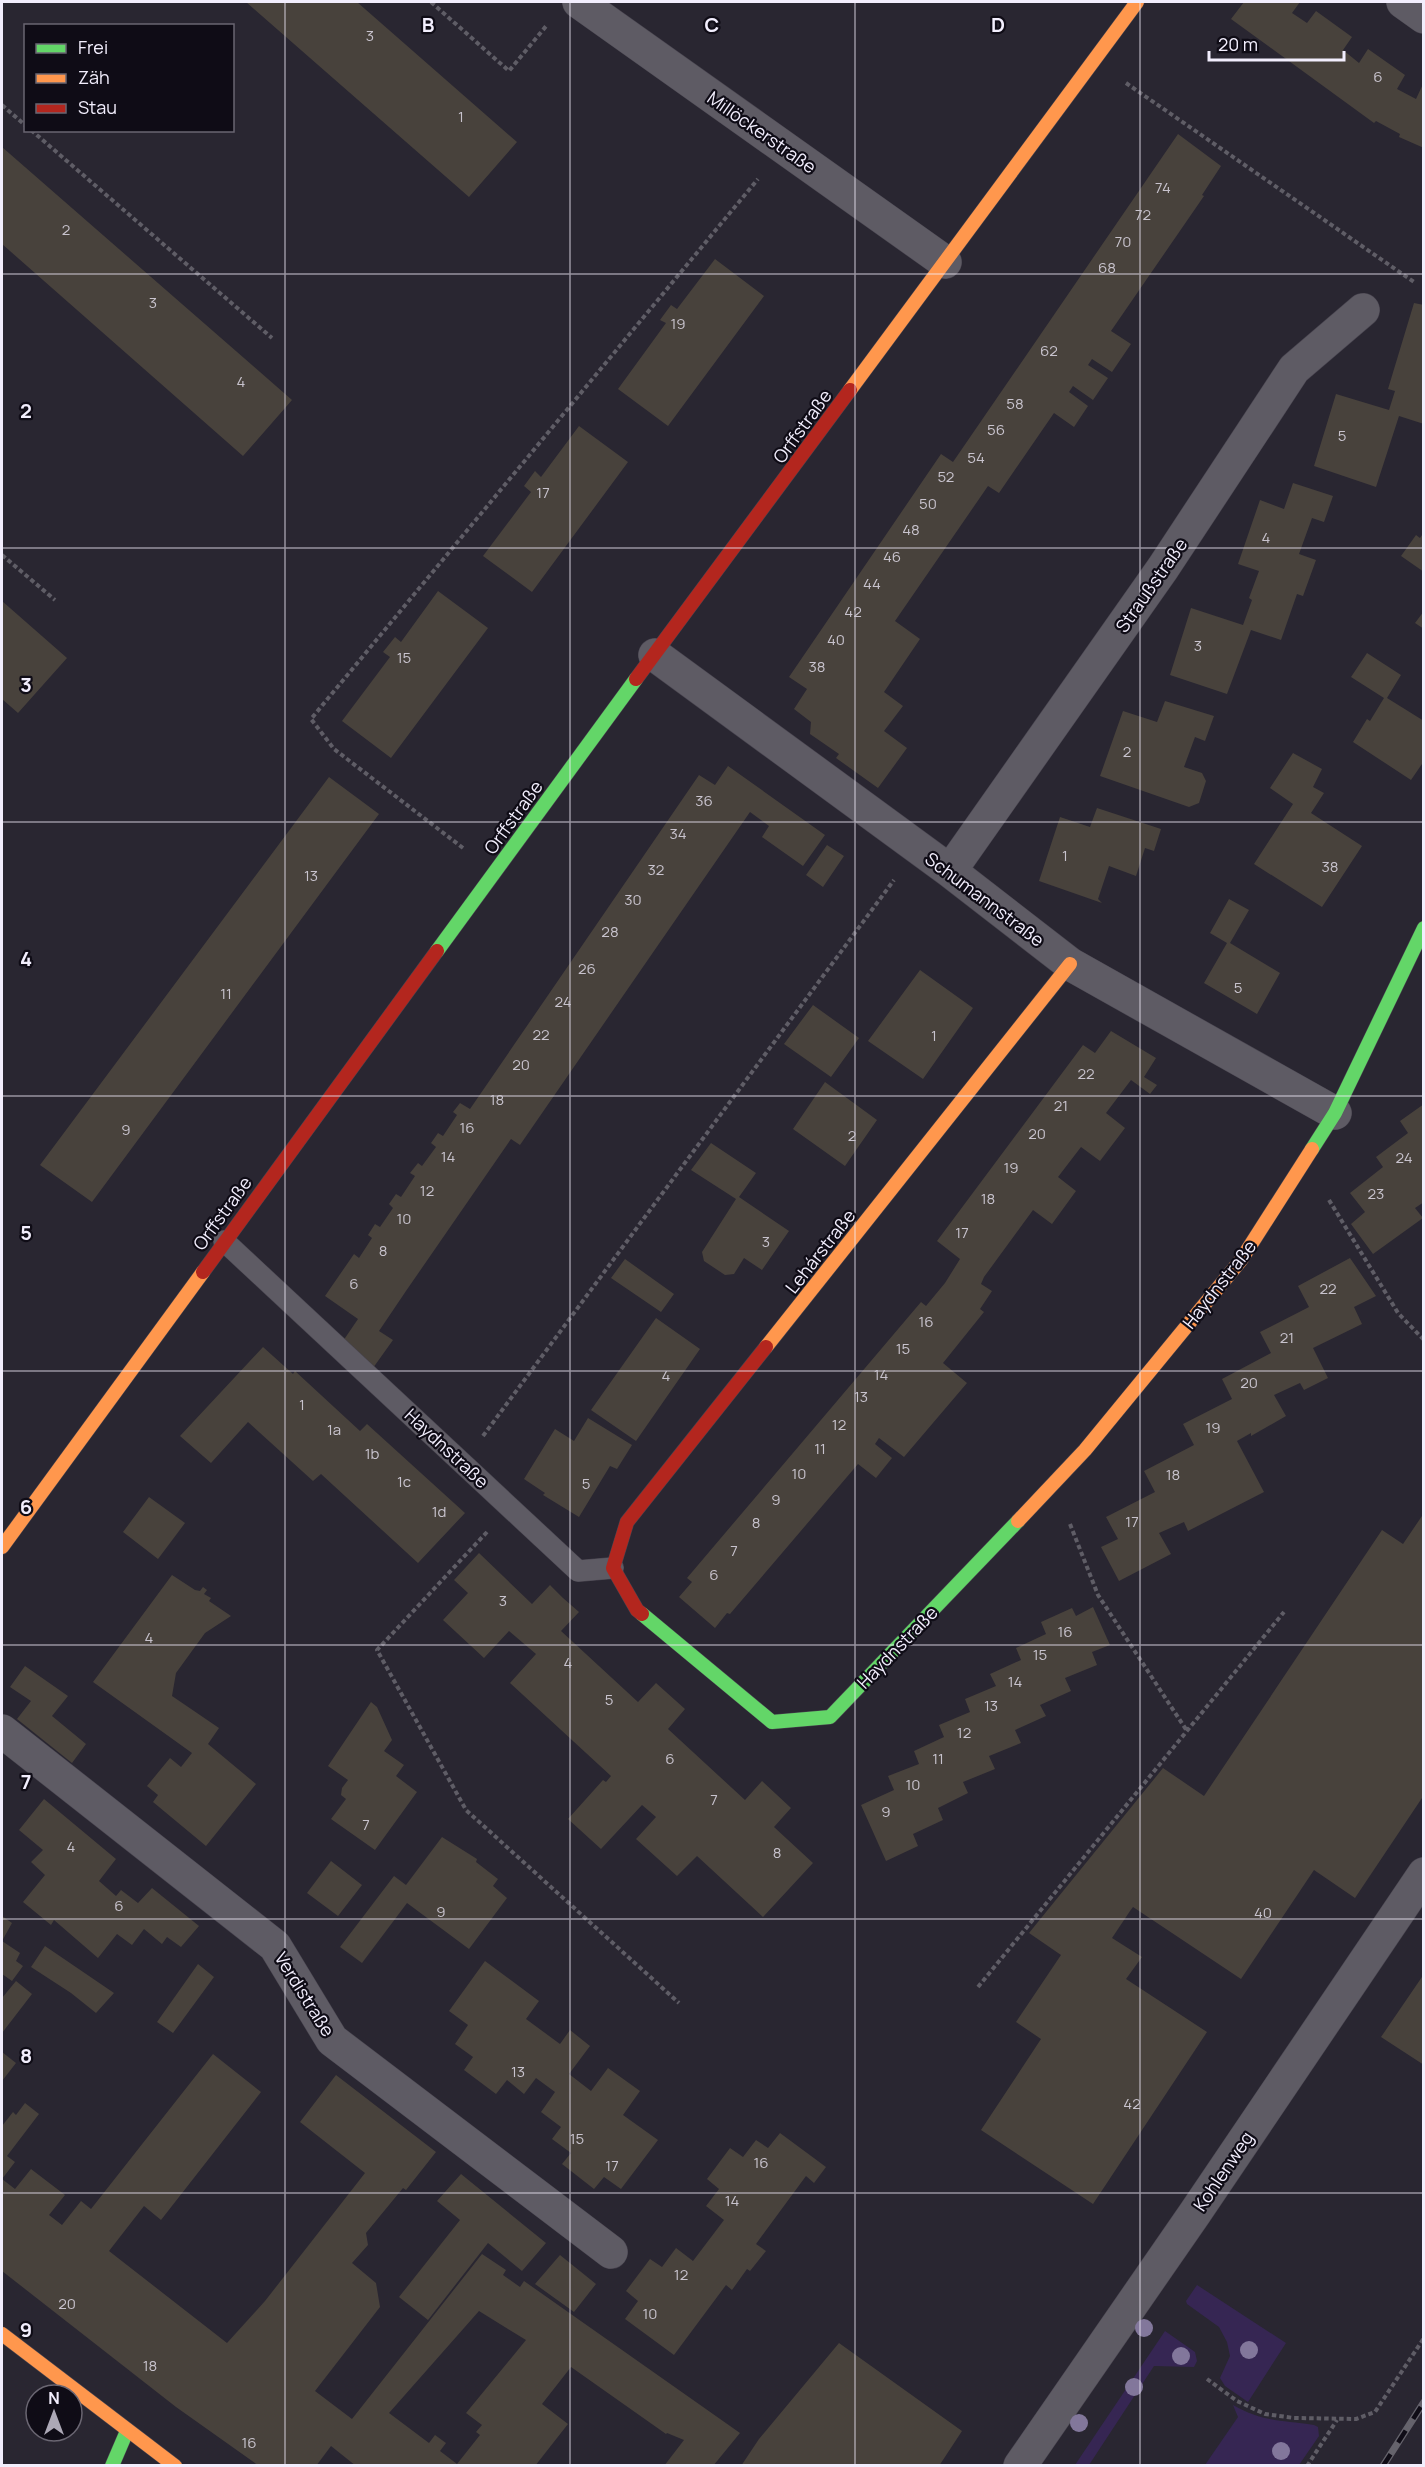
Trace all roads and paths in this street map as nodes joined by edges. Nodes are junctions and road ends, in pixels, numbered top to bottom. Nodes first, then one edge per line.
1 (431, 2) edge
2 (1137, 2) edge
3 (1403, 2) edge
4 (566, 10) edge
5 (1424, 17) edge
6 (1094, 60) junction
7 (2, 105) edge
8 (24, 124) edge
9 (33, 132) edge
10 (784, 148) junction
11 (945, 262) junction
12 (1414, 282) dead end
13 (1363, 310) dead end
14 (272, 338) dead end
15 (2, 555) edge
16 (54, 600) dead end
17 (655, 655) junction
18 (918, 848) junction
19 (950, 871) junction
20 (494, 872) junction
21 (1424, 928) edge
22 (1070, 964) junction
23 (1335, 1113) junction
24 (1305, 1161) junction
25 (224, 1241) junction
26 (1424, 1340) edge
27 (463, 1463) junction
28 (1053, 1483) junction
29 (510, 1507) junction
30 (2, 1547) edge
31 (613, 1568) junction
32 (1284, 1612) dead end
33 (2, 1731) edge
34 (1187, 1731) junction
35 (1424, 1874) edge
36 (978, 1987) dead end
37 (679, 2003) dead end
38 (611, 2252) dead end
39 (2, 2334) edge
40 (1424, 2338) edge
41 (1207, 2379) dead end
42 (1337, 2419) junction
43 (127, 2431) junction
44 (112, 2466) edge
45 (175, 2466) edge
46 (1020, 2466) edge
47 (1307, 2466) edge

1 - 4 path
2 - 6 street, Orffstraße
3 - 5 street
4 - 10 street, Millöckerstraße
6 - 11 street, Orffstraße
6 - 12 path
7 - 8 path
9 - 14 path
10 - 11 street, Millöckerstraße
10 - 20 path, Orffstraße
11 - 17 street, Orffstraße
13 - 19 street, Straußstraße
15 - 16 path
17 - 18 street, Schumannstraße
17 - 20 street, Orffstraße
18 - 19 street, Schumannstraße
18 - 27 path
19 - 22 street, Schumannstraße
20 - 25 street, Orffstraße
21 - 23 street, Haydnstraße
22 - 23 street, Schumannstraße
22 - 31 street, Lehárstraße
23 - 24 street, Haydnstraße
24 - 26 path
24 - 28 street, Haydnstraße
25 - 27 lane, Haydnstraße
25 - 30 street, Orffstraße
27 - 29 lane, Haydnstraße
28 - 31 street, Haydnstraße
28 - 34 path
29 - 31 lane, Haydnstraße
29 - 37 path
32 - 34 path
33 - 38 street, Verdistraße
34 - 36 path
35 - 46 street, Kohlenweg
39 - 43 street
40 - 42 path
41 - 42 path
42 - 47 path
43 - 44 street
43 - 45 street

